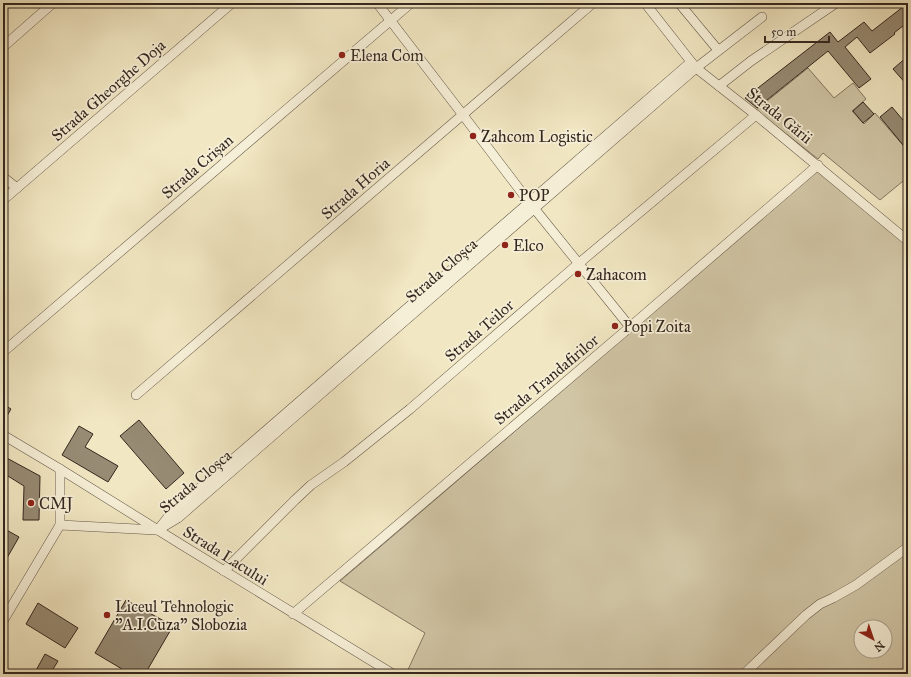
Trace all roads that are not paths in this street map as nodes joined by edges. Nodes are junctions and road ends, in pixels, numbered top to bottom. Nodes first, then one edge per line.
1 (53, 3) edge
2 (232, 3) edge
3 (377, 3) edge
4 (411, 3) edge
5 (593, 3) edge
6 (645, 3) edge
7 (679, 3) edge
8 (836, 3) edge
9 (762, 17) dead end
10 (391, 21) junction
11 (3, 47) edge
12 (718, 50) junction
13 (693, 65) junction
14 (719, 86) junction
15 (463, 115) junction
16 (756, 115) junction
17 (818, 165) junction
18 (3, 177) edge
19 (17, 188) junction
20 (3, 200) edge
21 (532, 205) junction
22 (908, 240) edge
23 (578, 264) junction
24 (630, 327) junction
25 (3, 352) edge
26 (136, 395) dead end
27 (3, 435) edge
28 (60, 470) junction
29 (60, 525) junction
30 (158, 530) junction
31 (908, 547) edge
32 (224, 571) junction
33 (293, 614) junction
34 (3, 621) edge
35 (393, 674) edge
36 (744, 674) edge

1 - 11 street
2 - 19 street, Strada Gheorghe Doja
3 - 10 street
4 - 10 street, Strada Crișan
5 - 15 street, Strada Horia
6 - 13 street, Strada Gării
7 - 12 street
8 - 14 street
9 - 12 street, Strada Cloșca
10 - 15 street
10 - 25 street, Strada Crișan
12 - 13 street, Strada Cloșca
13 - 14 street, Strada Gării
13 - 21 street, Strada Cloșca
14 - 16 street, Strada Gării
15 - 21 street
15 - 26 street, Strada Horia
16 - 17 street, Strada Gării
16 - 23 street, Strada Teilor
17 - 22 street, Strada Gării
17 - 24 street, Strada Trandafirilor
18 - 19 street
19 - 20 street, Strada Gheorghe Doja
21 - 23 street
21 - 30 street, Strada Cloșca
23 - 24 street
23 - 32 street, Strada Teilor
24 - 33 street, Strada Trandafirilor
27 - 28 street, Strada Lacului
28 - 29 street
28 - 30 street, Strada Lacului
29 - 30 street
29 - 34 street
30 - 32 street, Strada Lacului
31 - 36 street
32 - 33 street, Strada Lacului
33 - 35 street, Strada Lacului

